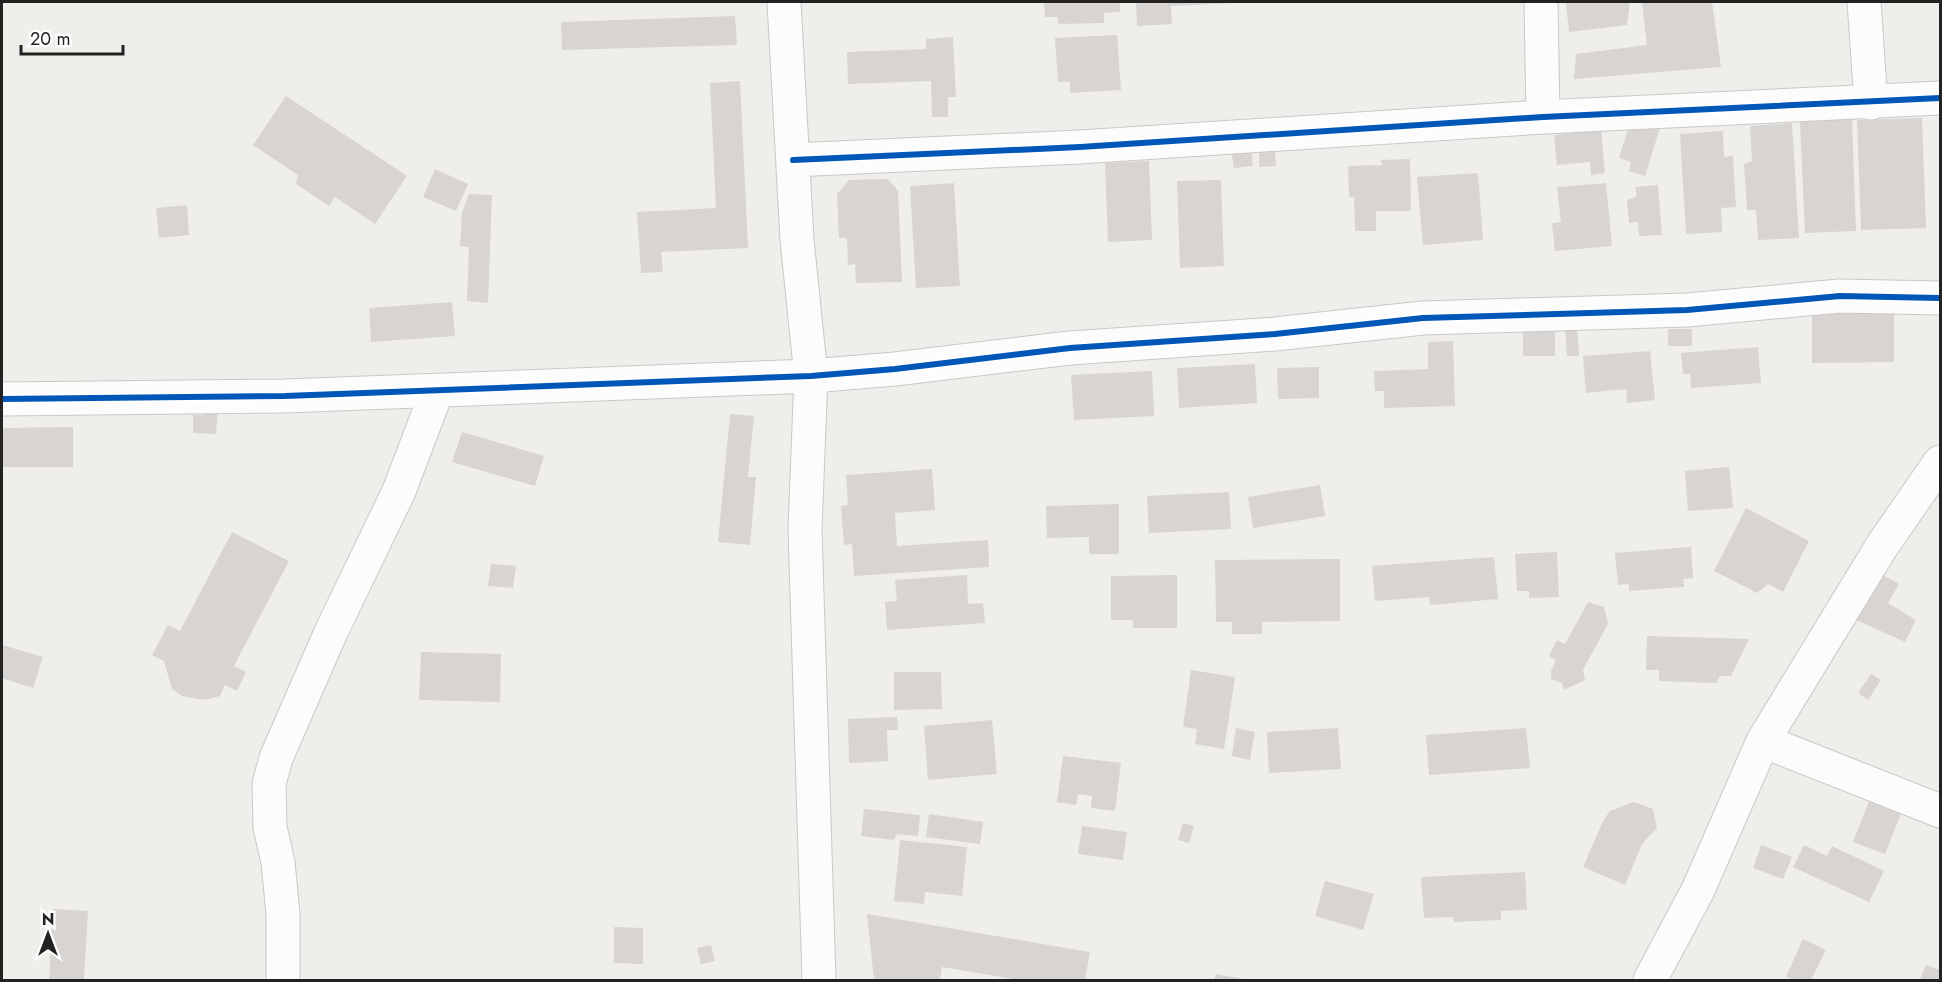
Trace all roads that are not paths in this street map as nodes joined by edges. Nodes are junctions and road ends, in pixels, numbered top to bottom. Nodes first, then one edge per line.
1 (784, 2) edge
2 (1541, 2) edge
3 (1864, 2) edge
4 (1941, 98) edge
5 (1870, 103) junction
6 (1543, 117) junction
7 (793, 160) junction
8 (1941, 298) edge
9 (811, 376) junction
10 (437, 391) junction
11 (2, 399) edge
12 (1941, 462) edge
13 (1763, 741) junction
14 (1941, 812) edge
15 (283, 981) edge
16 (819, 981) edge
17 (1650, 981) edge

1 - 7 street
2 - 6 street
3 - 5 street
4 - 5 street
5 - 6 street
6 - 7 street
7 - 9 street
8 - 9 street
9 - 10 street
9 - 16 street
10 - 11 street
10 - 15 street
12 - 13 street
13 - 14 street
13 - 17 street

